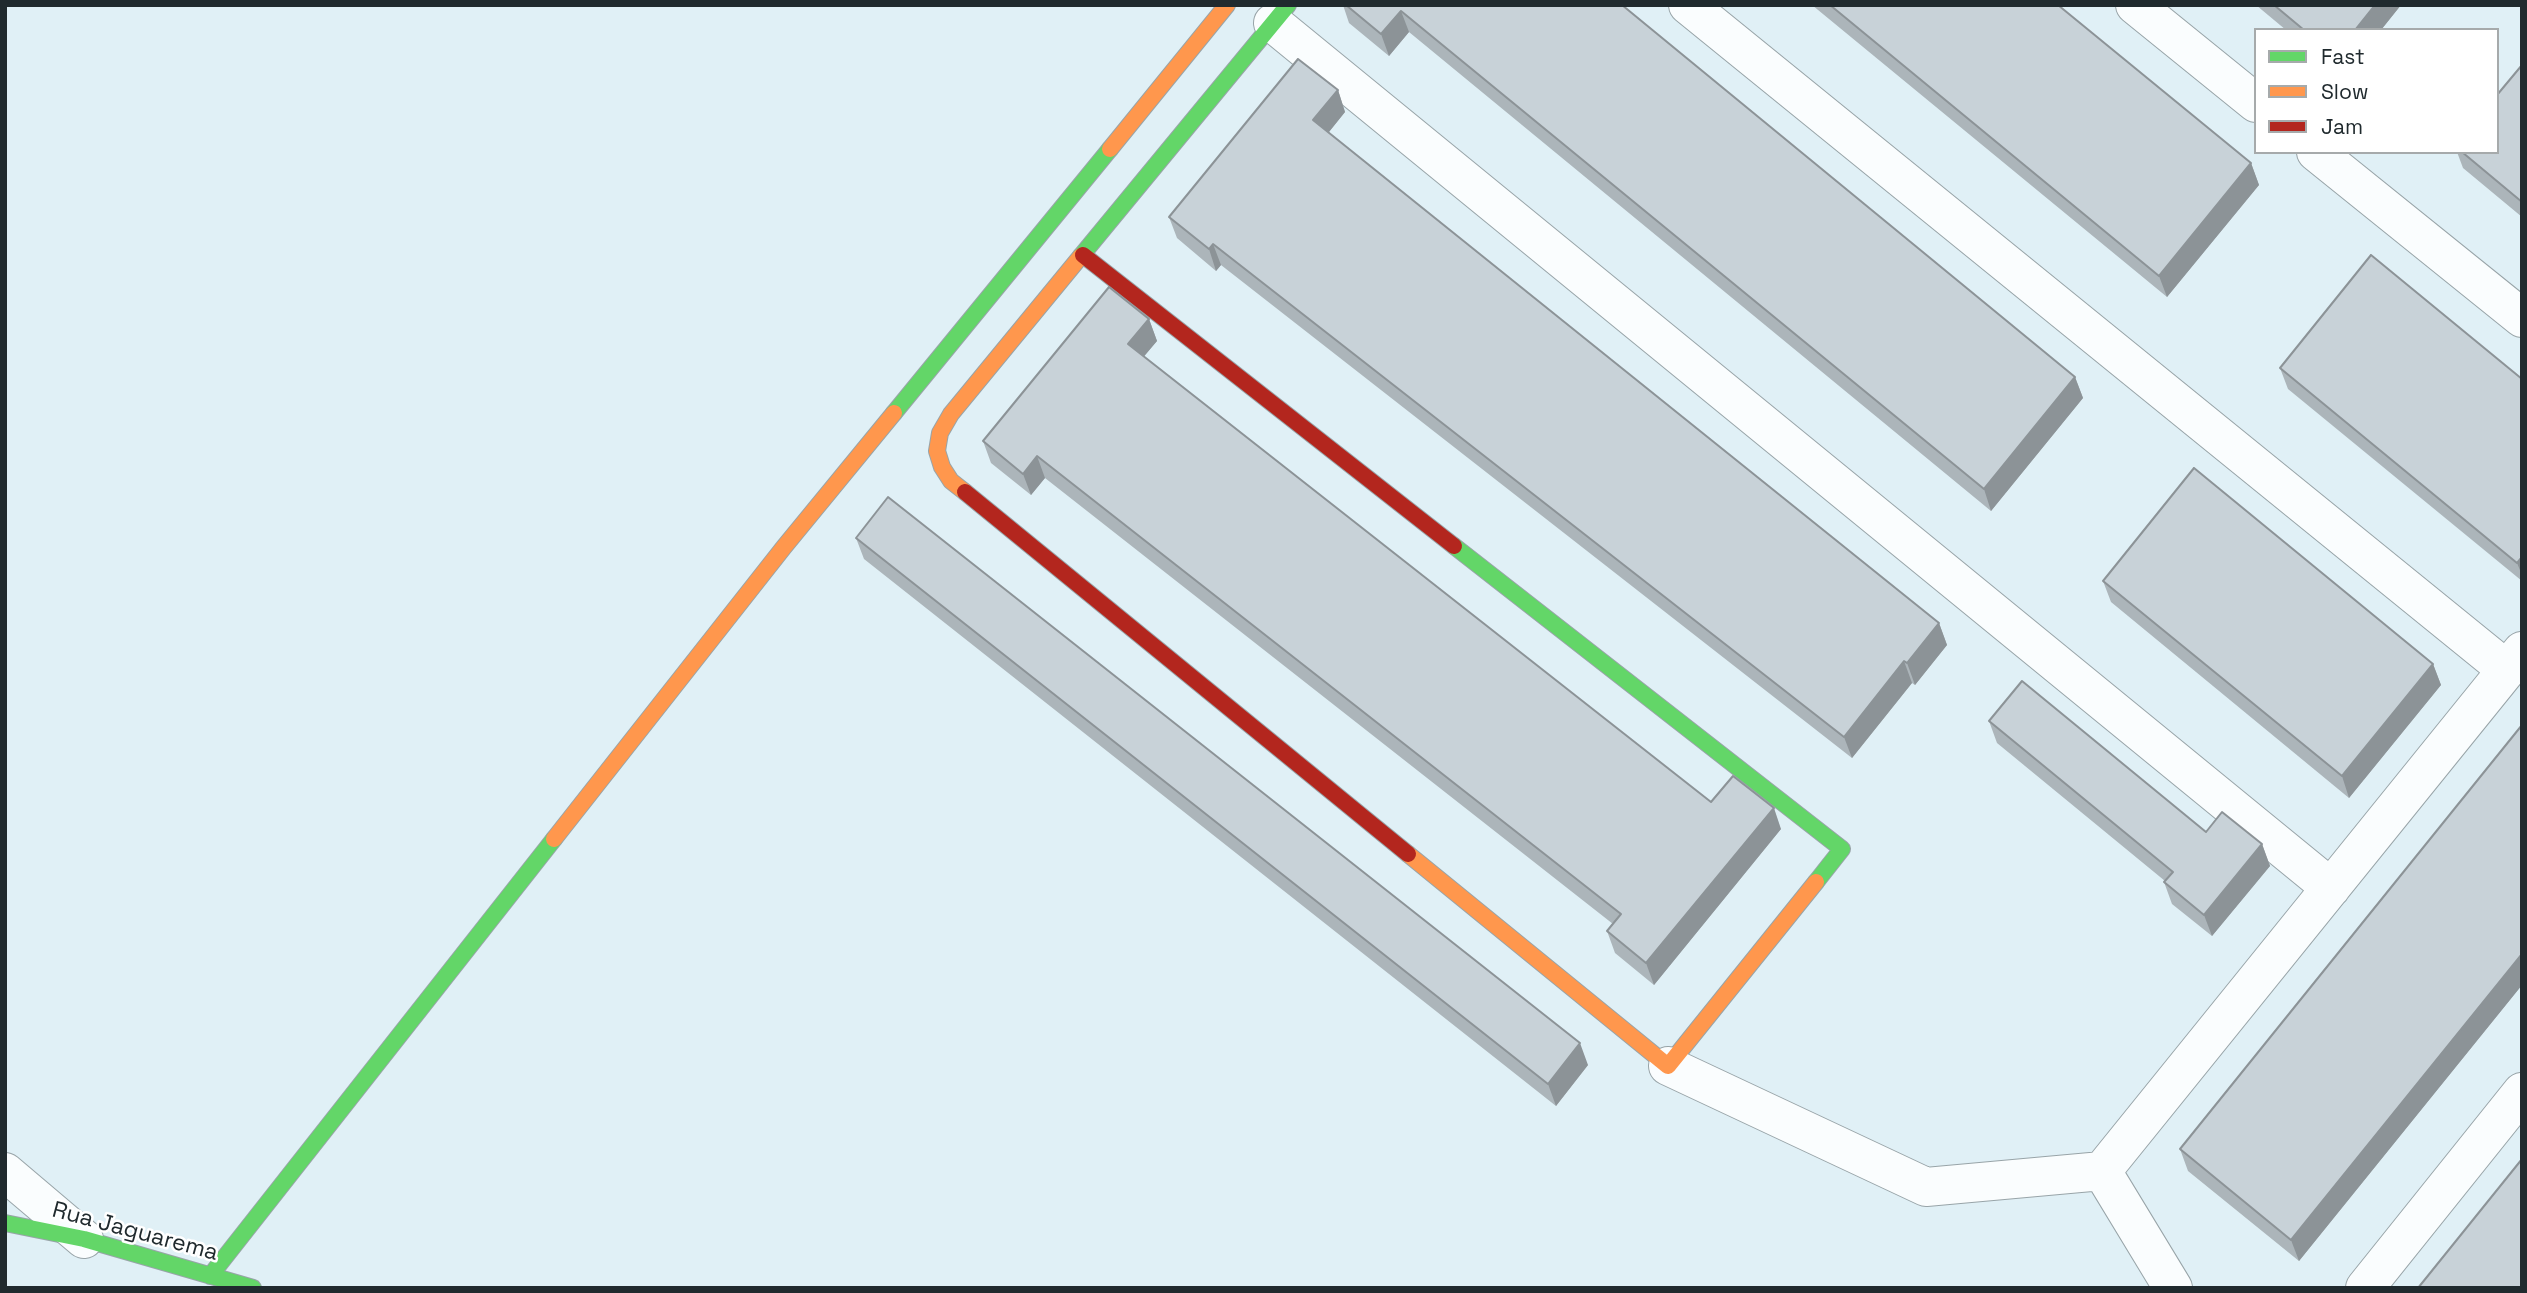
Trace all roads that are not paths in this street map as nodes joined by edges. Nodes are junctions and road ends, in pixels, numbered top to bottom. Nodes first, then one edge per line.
1 (1227, 5) edge
2 (1688, 5) edge
3 (2135, 5) edge
4 (1280, 14) edge
5 (2254, 101) edge
6 (2318, 154) edge
7 (1083, 255) junction
8 (2522, 318) edge
9 (2514, 660) edge
10 (2330, 888) junction
11 (1668, 1066) junction
12 (2522, 1092) edge
13 (2102, 1171) junction
14 (5, 1172) edge
15 (5, 1223) edge
16 (84, 1239) junction
17 (210, 1276) junction
18 (253, 1288) edge
19 (2173, 1288) edge
20 (2365, 1288) edge

1 - 17 street
2 - 9 street
3 - 5 street
4 - 7 street
4 - 10 street
6 - 8 street
7 - 11 street
7 - 11 street
9 - 10 street
10 - 13 street
11 - 13 street
12 - 20 street
13 - 19 street
14 - 16 street
15 - 16 street, Rua Jaguarema
16 - 17 street, Rua Jaguarema
17 - 18 street, Rua Jaguarema

